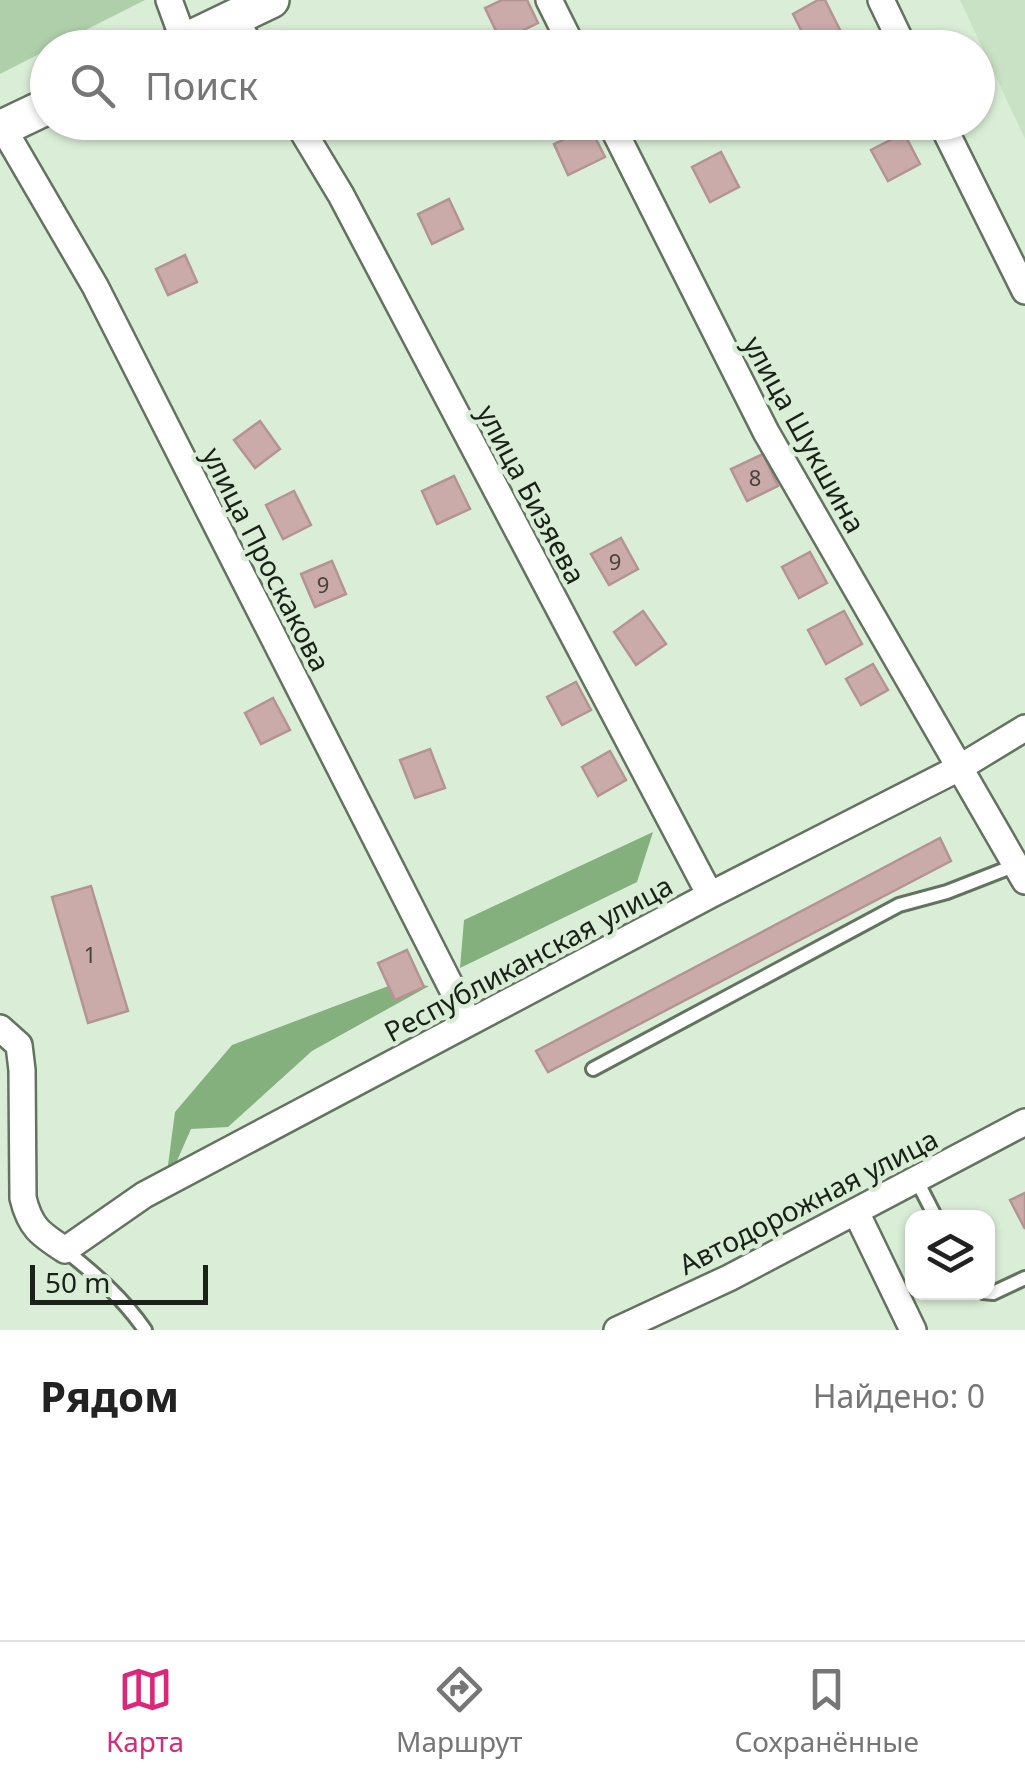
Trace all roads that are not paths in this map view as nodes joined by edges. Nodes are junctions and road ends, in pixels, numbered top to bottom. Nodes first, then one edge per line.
1 (169, 0) edge
2 (271, 0) edge
3 (549, 0) edge
4 (881, 0) edge
5 (175, 30) edge
6 (245, 30) edge
7 (564, 30) edge
8 (895, 30) edge
9 (30, 114) edge
10 (1, 128) edge
11 (308, 140) edge
12 (619, 140) edge
13 (951, 140) edge
14 (1025, 291) edge
15 (1025, 728) edge
16 (959, 768) junction
17 (1020, 873) edge
18 (710, 896) junction
19 (470, 1022) junction
20 (0, 1028) edge
21 (593, 1069) dead end
22 (1025, 1122) edge
23 (916, 1179) junction
24 (932, 1210) edge
25 (856, 1212) junction
26 (65, 1250) junction
27 (1025, 1278) edge
28 (995, 1293) edge
29 (145, 1330) edge
30 (616, 1330) edge
31 (914, 1330) edge

1 - 5 street
2 - 6 street
3 - 7 street
4 - 8 street
9 - 10 street
10 - 19 street, улица Проскакова
11 - 18 street, улица Бизяева
12 - 16 street, улица Шукшина
13 - 14 street
15 - 16 street, Республиканская улица
16 - 17 street, улица Шукшина
16 - 18 street, Республиканская улица
17 - 21 lane
18 - 19 street, Республиканская улица
19 - 26 street, Республиканская улица
20 - 26 street
22 - 23 street, Автодорожная улица
23 - 24 lane
23 - 25 street, Автодорожная улица
25 - 30 street, Автодорожная улица
25 - 31 street
26 - 29 lane
27 - 28 lane

